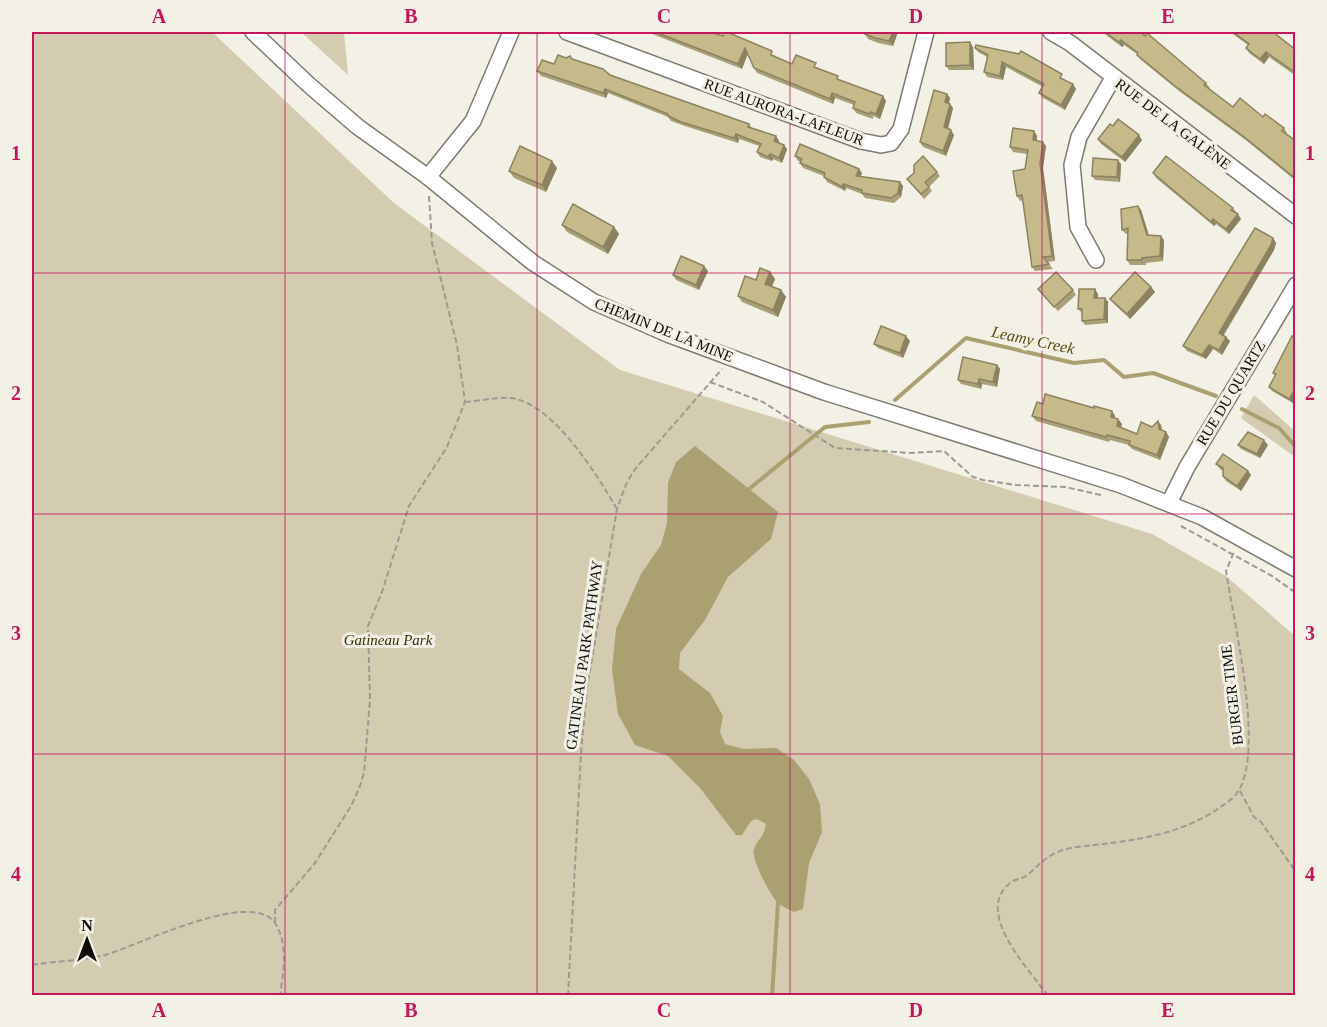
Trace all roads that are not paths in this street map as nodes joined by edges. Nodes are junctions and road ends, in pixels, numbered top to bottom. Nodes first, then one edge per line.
1 (253, 32) edge
2 (511, 32) edge
3 (567, 32) edge
4 (926, 32) edge
5 (1051, 32) edge
6 (1113, 78) junction
7 (428, 177) junction
8 (1296, 216) edge
9 (1096, 260) dead end
10 (1296, 285) edge
11 (1169, 503) junction
12 (1296, 569) edge

1 - 7 street, CHEMIN DE LA MINE
2 - 7 street
3 - 4 street, RUE AURORA-LAFLEUR
5 - 6 street, RUE DE LA GALÈNE
6 - 8 street, RUE DE LA GALÈNE
6 - 9 street
7 - 11 street, CHEMIN DE LA MINE
10 - 11 street, RUE DU QUARTZ
11 - 12 street, CHEMIN DE LA MINE

